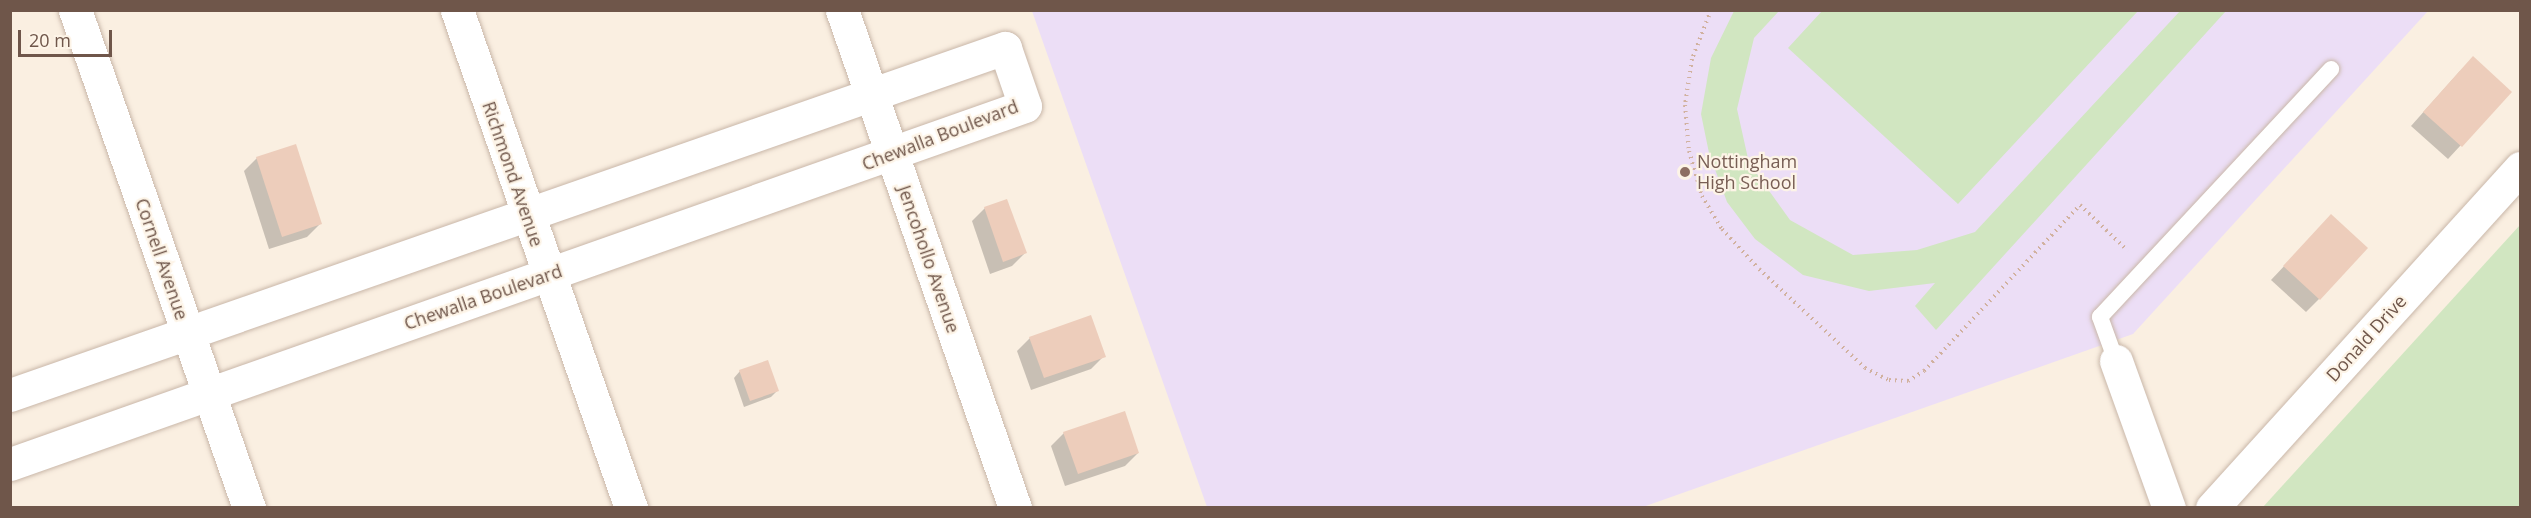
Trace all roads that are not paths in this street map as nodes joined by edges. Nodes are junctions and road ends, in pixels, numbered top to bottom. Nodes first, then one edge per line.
1 (75, 10) edge
2 (457, 10) edge
3 (842, 10) edge
4 (2331, 69) dead end
5 (872, 94) junction
6 (892, 153) junction
7 (2520, 168) edge
8 (526, 215) junction
9 (548, 275) junction
10 (187, 333) junction
11 (2116, 361) joint
12 (209, 393) junction
13 (10, 395) edge
14 (10, 464) edge
15 (249, 507) edge
16 (631, 507) edge
17 (1015, 507) edge
18 (2169, 507) edge
19 (2212, 507) edge

1 - 10 street, Cornell Avenue
2 - 8 street, Richmond Avenue
3 - 5 street, Jencohollo Avenue
4 - 11 lane
5 - 6 street, Jencohollo Avenue
5 - 6 street, Chewalla Boulevard
5 - 8 street, Chewalla Boulevard
6 - 9 street, Chewalla Boulevard
6 - 17 street, Jencohollo Avenue
7 - 19 street, Donald Drive
8 - 9 street, Richmond Avenue
8 - 10 street, Chewalla Boulevard
9 - 12 street, Chewalla Boulevard
9 - 16 street, Richmond Avenue
10 - 12 street, Cornell Avenue
10 - 13 street, Chewalla Boulevard
11 - 18 street
12 - 14 street, Chewalla Boulevard
12 - 15 street, Cornell Avenue

